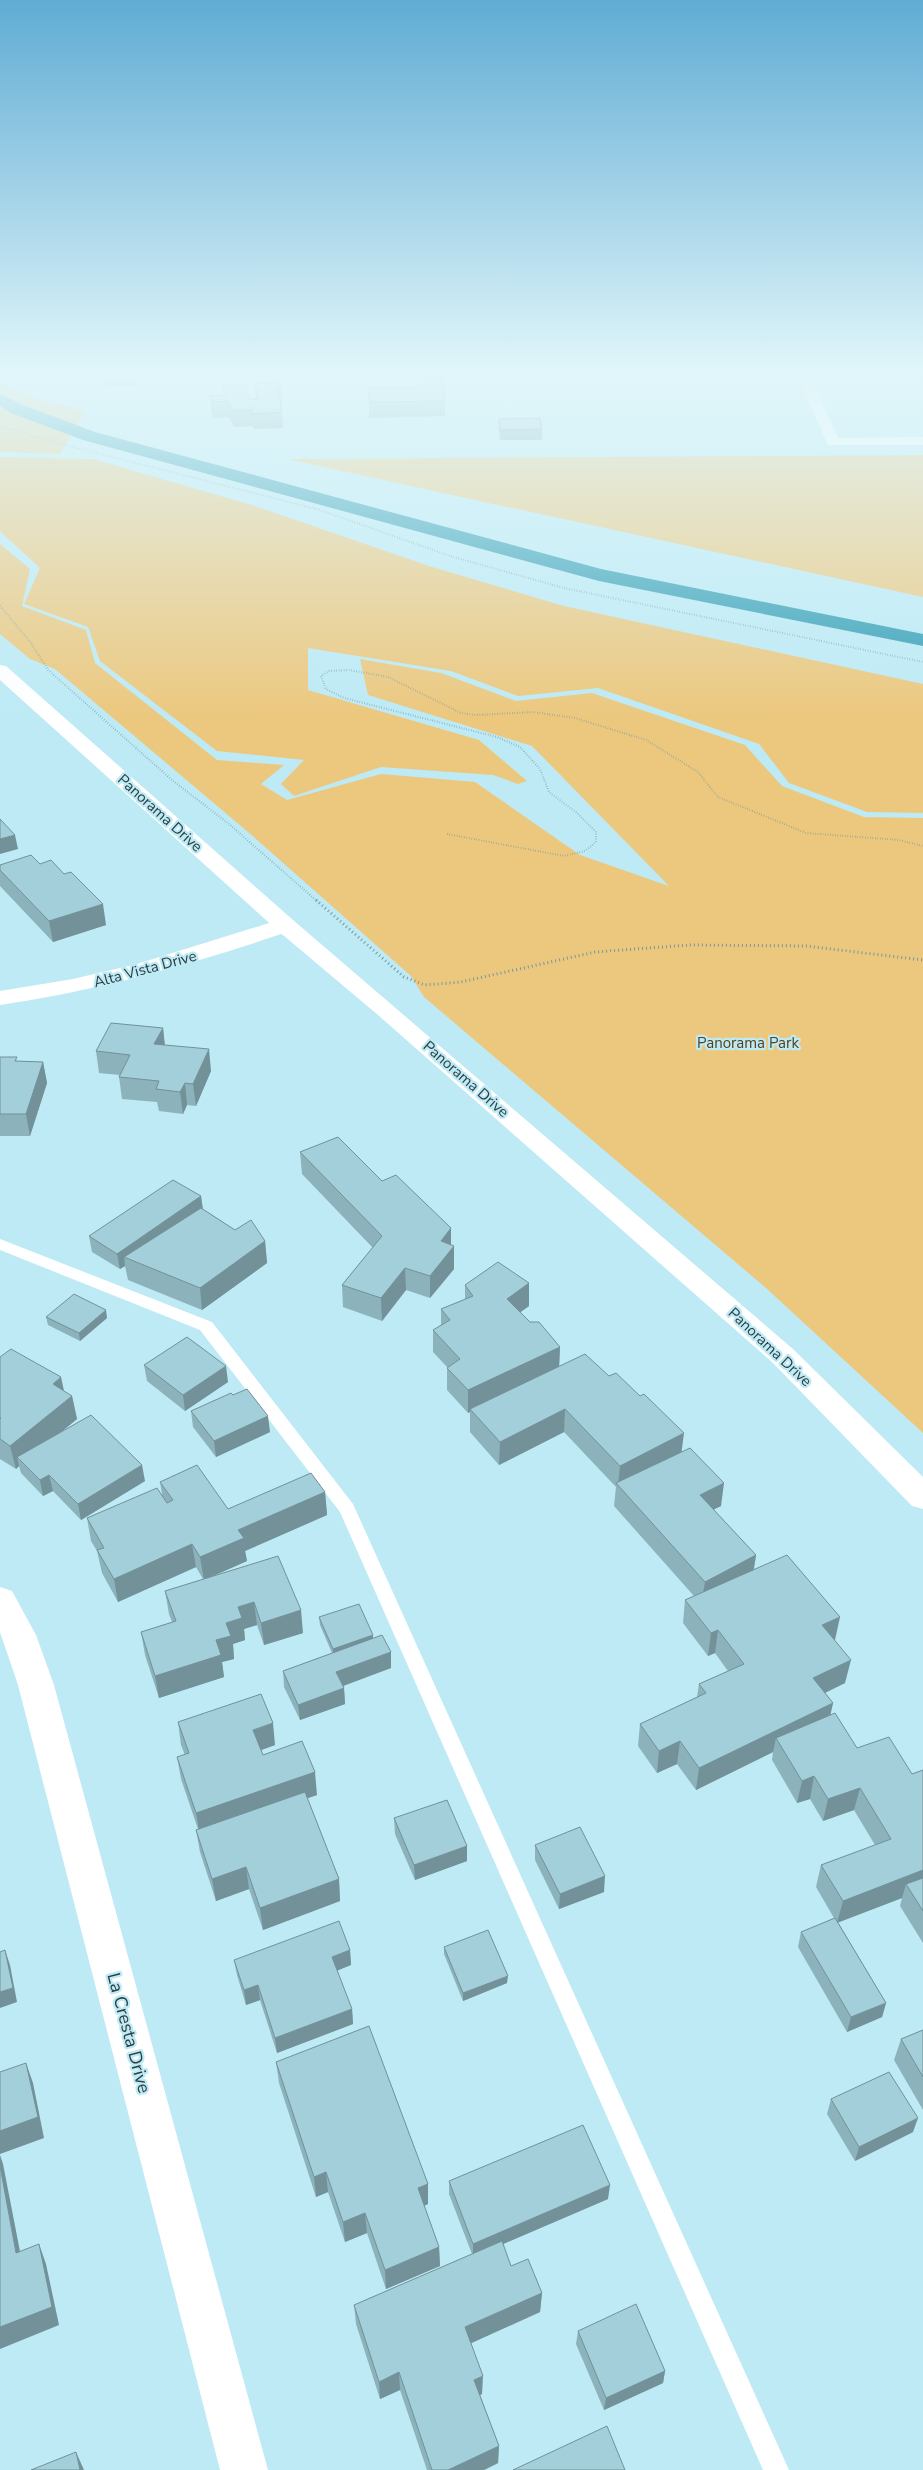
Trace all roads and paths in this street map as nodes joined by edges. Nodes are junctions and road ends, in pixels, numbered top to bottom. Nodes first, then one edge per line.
1 (225, 485) edge
2 (0, 606) edge
3 (923, 662) edge
4 (0, 670) edge
5 (448, 834) dead end
6 (923, 846) edge
7 (285, 926) junction
8 (923, 960) edge
9 (0, 998) edge
10 (0, 1244) edge
11 (923, 1497) edge
12 (0, 1601) edge
13 (244, 2470) edge
14 (776, 2470) edge

1 - 3 path
2 - 8 path
4 - 7 street, Panorama Drive
5 - 6 path
7 - 9 street, Alta Vista Drive
7 - 11 street, Panorama Drive
10 - 14 lane
12 - 13 street, La Cresta Drive

